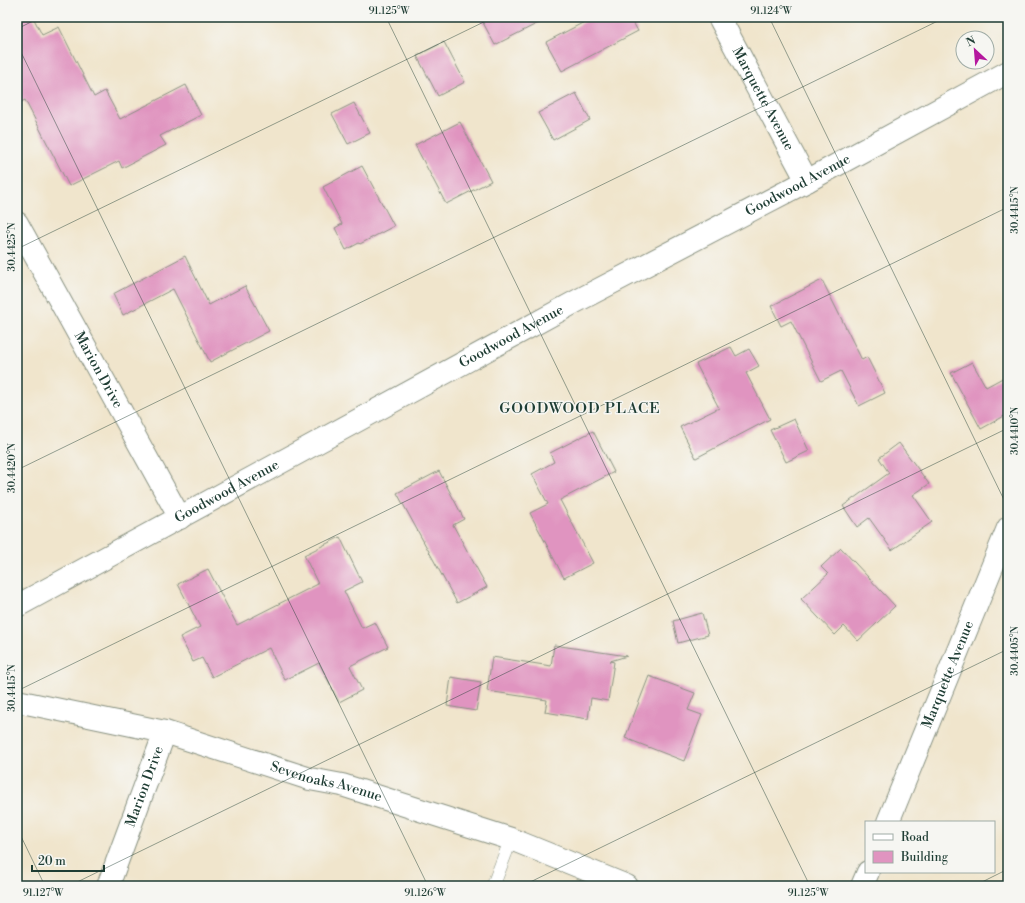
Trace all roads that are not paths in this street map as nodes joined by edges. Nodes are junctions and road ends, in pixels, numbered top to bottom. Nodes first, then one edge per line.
1 (719, 17) edge
2 (1008, 72) edge
3 (807, 181) junction
4 (17, 223) edge
5 (180, 518) junction
6 (1008, 528) edge
7 (17, 606) edge
8 (17, 701) edge
9 (165, 732) junction
10 (888, 821) edge
11 (511, 839) junction
12 (868, 873) edge
13 (108, 886) edge
14 (493, 886) edge
15 (627, 886) edge
16 (862, 886) edge

1 - 3 street, Marquette Avenue
2 - 3 street, Goodwood Avenue
3 - 5 street, Goodwood Avenue
4 - 5 street, Marion Drive
5 - 7 street, Goodwood Avenue
6 - 10 street, Marquette Avenue
8 - 9 street, Sevenoaks Avenue
9 - 11 street, Sevenoaks Avenue
9 - 13 street, Marion Drive
11 - 14 lane
11 - 15 street, Sevenoaks Avenue
12 - 16 street

